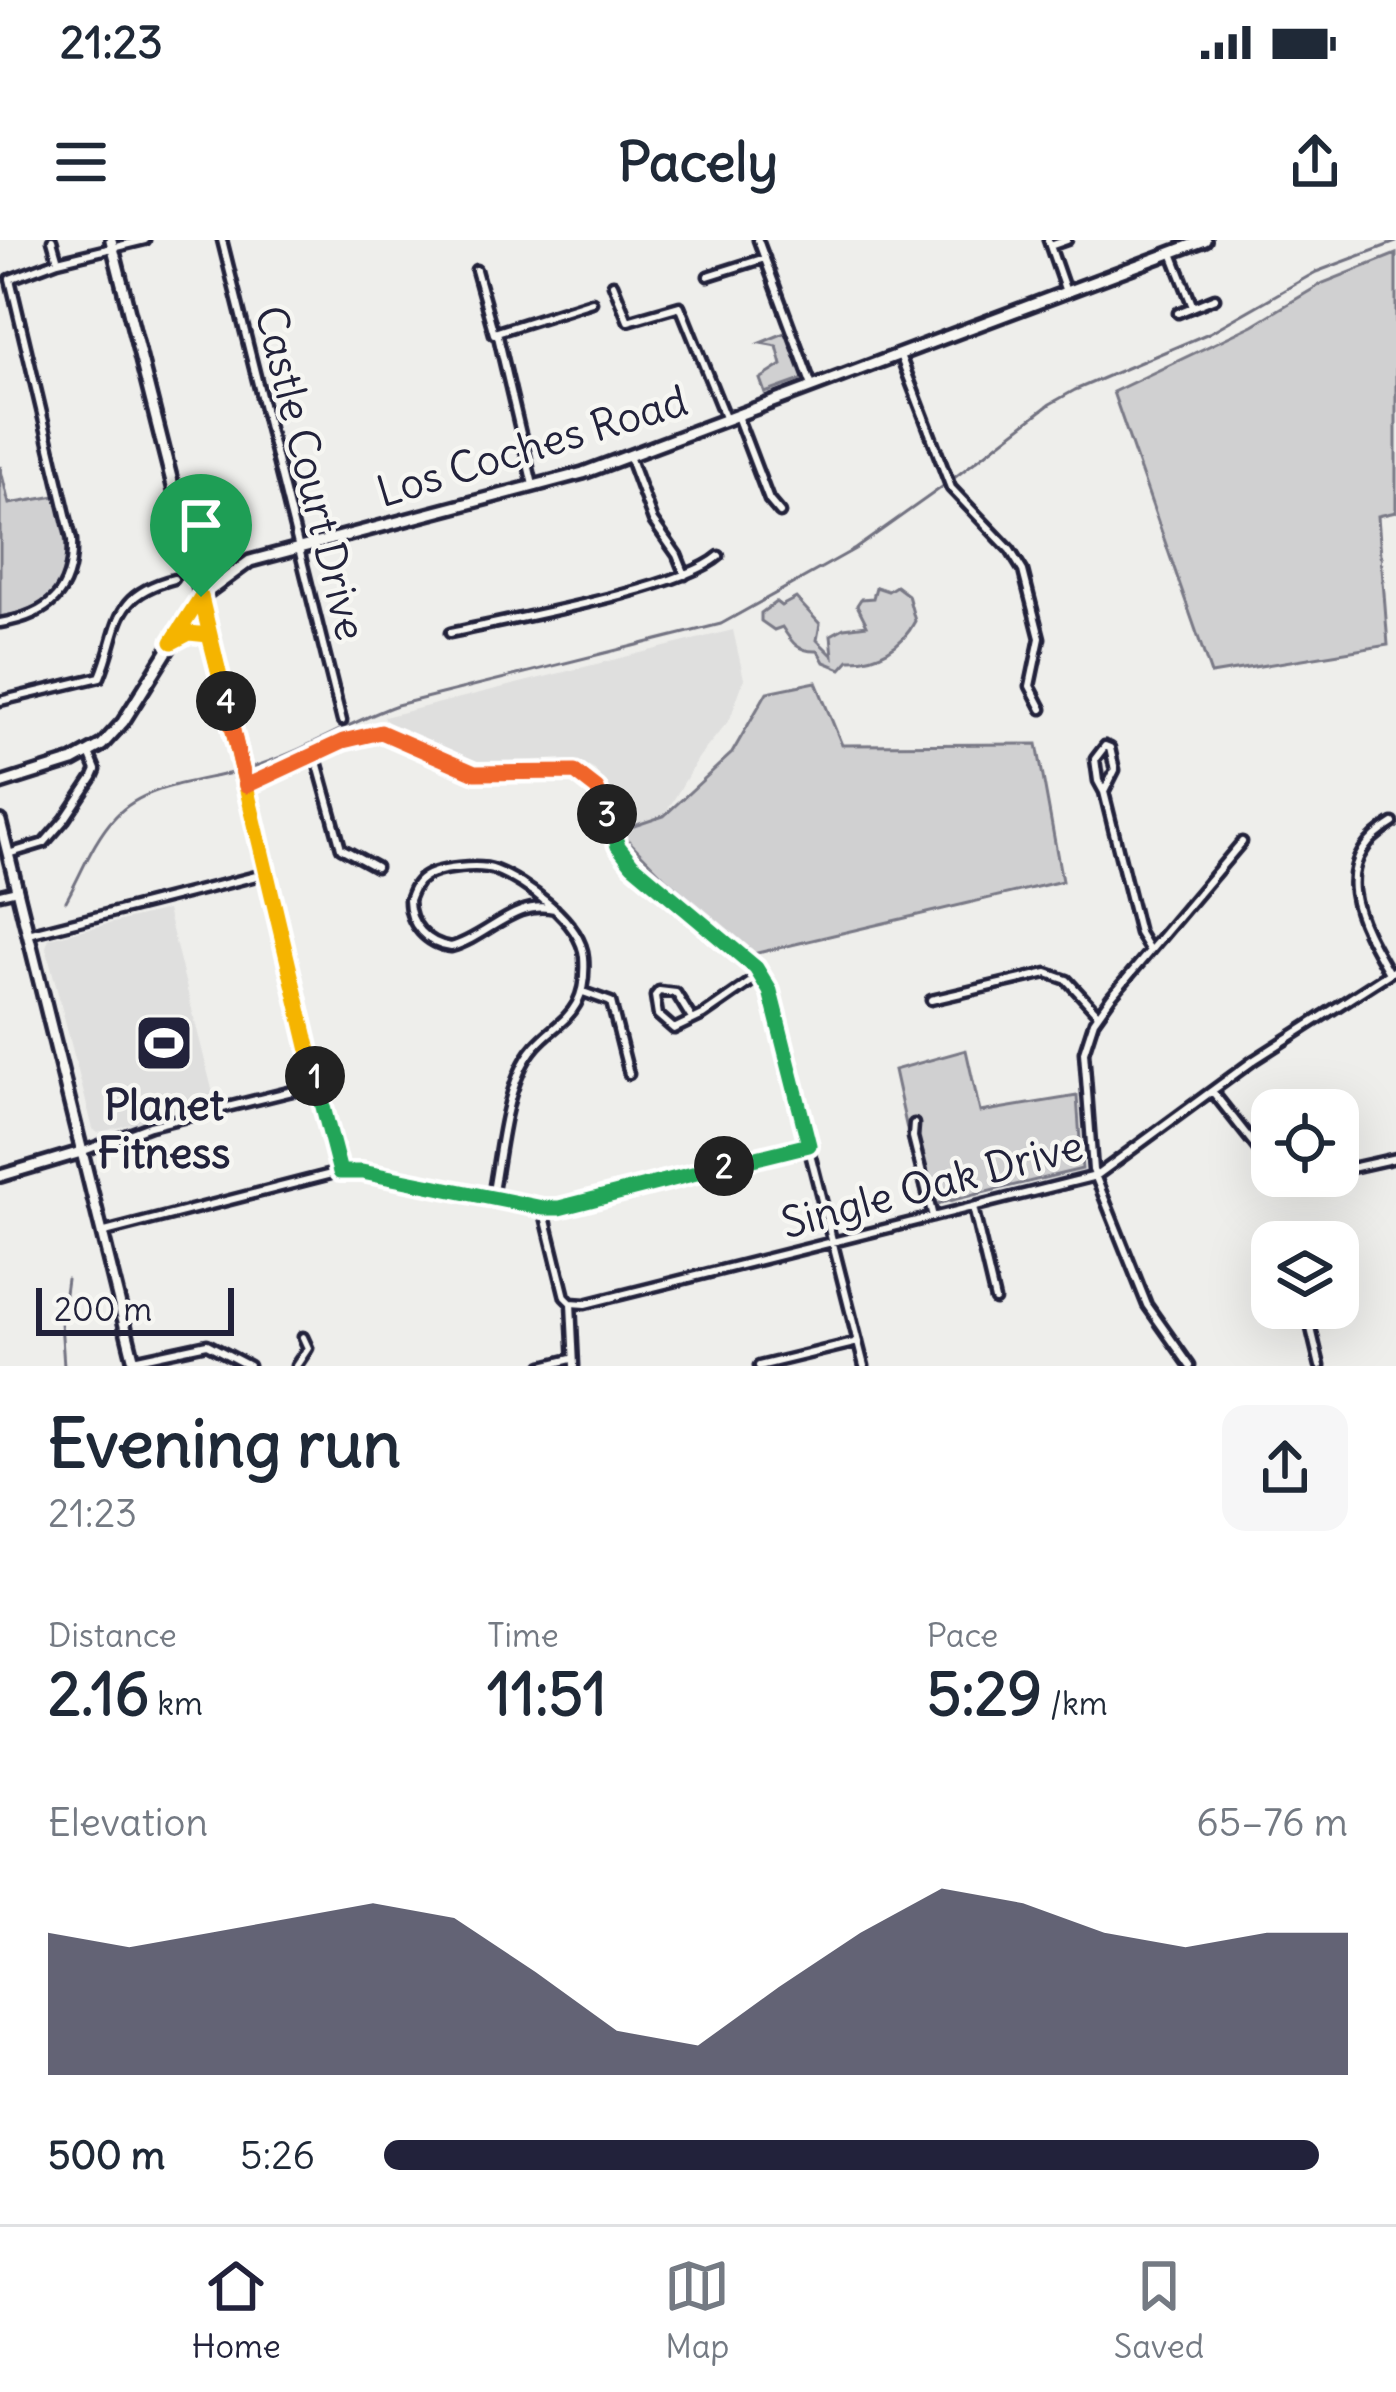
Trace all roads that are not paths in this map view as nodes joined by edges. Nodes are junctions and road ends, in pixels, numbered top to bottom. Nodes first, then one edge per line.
1 (52, 240) edge
2 (145, 240) edge
3 (222, 240) edge
4 (758, 240) edge
5 (1067, 240) edge
6 (1205, 240) edge
7 (1049, 243) edge
8 (112, 244) edge
9 (1174, 248) edge
10 (765, 258) junction
11 (58, 261) junction
12 (476, 270) dead end
13 (708, 276) dead end
14 (613, 284) dead end
15 (1066, 292) junction
16 (1215, 298) dead end
17 (592, 302) dead end
18 (1193, 308) junction
19 (1178, 313) dead end
20 (496, 338) junction
21 (900, 355) junction
22 (812, 386) junction
23 (731, 418) junction
24 (629, 456) junction
25 (534, 488) junction
26 (780, 513) dead end
27 (298, 548) junction
28 (719, 556) dead end
29 (685, 575) junction
30 (174, 579) dead end
31 (201, 597) junction
32 (0, 623) edge
33 (450, 633) dead end
34 (209, 635) junction
35 (172, 642) junction
36 (0, 701) edge
37 (1042, 709) dead end
38 (342, 721) dead end
39 (89, 752) junction
40 (315, 754) junction
41 (0, 784) edge
42 (246, 786) junction
43 (1104, 792) junction
44 (0, 821) edge
45 (1393, 823) edge
46 (1242, 842) dead end
47 (8, 854) junction
48 (376, 867) dead end
49 (268, 873) junction
50 (17, 890) junction
51 (0, 894) edge
52 (555, 909) junction
53 (28, 934) junction
54 (1150, 951) junction
55 (1392, 971) edge
56 (761, 974) junction
57 (583, 992) junction
58 (931, 1000) dead end
59 (1098, 1014) junction
60 (692, 1019) junction
61 (629, 1075) dead end
62 (317, 1085) junction
63 (1212, 1091) junction
64 (914, 1124) dead end
65 (1251, 1140) edge
66 (809, 1145) junction
67 (81, 1152) junction
68 (1396, 1158) edge
69 (1359, 1166) edge
70 (340, 1172) junction
71 (0, 1176) edge
72 (1096, 1176) junction
73 (492, 1197) junction
74 (973, 1207) junction
75 (543, 1208) junction
76 (933, 1217) junction
77 (101, 1232) junction
78 (833, 1243) junction
79 (995, 1300) dead end
80 (571, 1303) junction
81 (1311, 1329) edge
82 (303, 1336) dead end
83 (858, 1342) junction
84 (572, 1362) edge
85 (134, 1363) edge
86 (249, 1366) edge
87 (296, 1366) edge
88 (543, 1366) edge
89 (759, 1366) edge
90 (864, 1366) edge
91 (1190, 1366) edge
92 (1320, 1366) edge

1 - 11 street
2 - 8 street
3 - 27 street, Castle Court Drive
4 - 10 street
5 - 7 street
6 - 9 main road, Los Coches Road
7 - 15 street
8 - 11 street
8 - 31 main road
9 - 15 main road, Los Coches Road
9 - 18 street
10 - 13 street
10 - 22 street
11 - 32 street
12 - 20 street
14 - 23 street
15 - 21 main road, Los Coches Road
16 - 18 street
17 - 20 street
18 - 19 street
20 - 25 street
21 - 22 main road, Los Coches Road
21 - 37 street
22 - 23 main road, Los Coches Road
23 - 24 main road, Los Coches Road
23 - 26 street
24 - 25 main road, Los Coches Road
24 - 29 street
25 - 27 main road, Los Coches Road
27 - 31 main road, Los Coches Road
27 - 38 street, Castle Court Drive
28 - 29 street
29 - 33 street
30 - 36 street
31 - 34 street
31 - 35 main road, Los Coches Road
34 - 35 main road
34 - 42 street
35 - 39 main road, Los Coches Road
39 - 41 main road
39 - 47 street, Los Coches Road
40 - 42 street
40 - 48 street
40 - 56 street
42 - 49 street
43 - 43 street
43 - 54 street
44 - 47 main road
45 - 55 street
46 - 54 street
47 - 50 main road
49 - 53 street
49 - 62 street
50 - 51 street
50 - 53 main road
52 - 52 street
52 - 57 street
53 - 67 main road
54 - 59 street
55 - 63 street, Single Oak Drive
56 - 60 street
56 - 66 street
57 - 61 street
57 - 73 street
58 - 59 street
59 - 72 street
60 - 60 street
62 - 67 street
62 - 70 street
63 - 65 street
63 - 72 street, Single Oak Drive
64 - 76 street
66 - 75 street
66 - 78 street
67 - 71 main road
67 - 77 main road
68 - 69 street
70 - 73 street
70 - 77 street
72 - 74 street, Single Oak Drive
72 - 91 street
73 - 75 street
74 - 76 street, Single Oak Drive
74 - 79 street
75 - 80 street
76 - 78 street, Single Oak Drive
77 - 85 main road
78 - 80 street, Single Oak Drive
78 - 83 street
80 - 84 street
81 - 92 street
82 - 87 street
83 - 89 street
83 - 90 street
84 - 88 street
85 - 86 street

